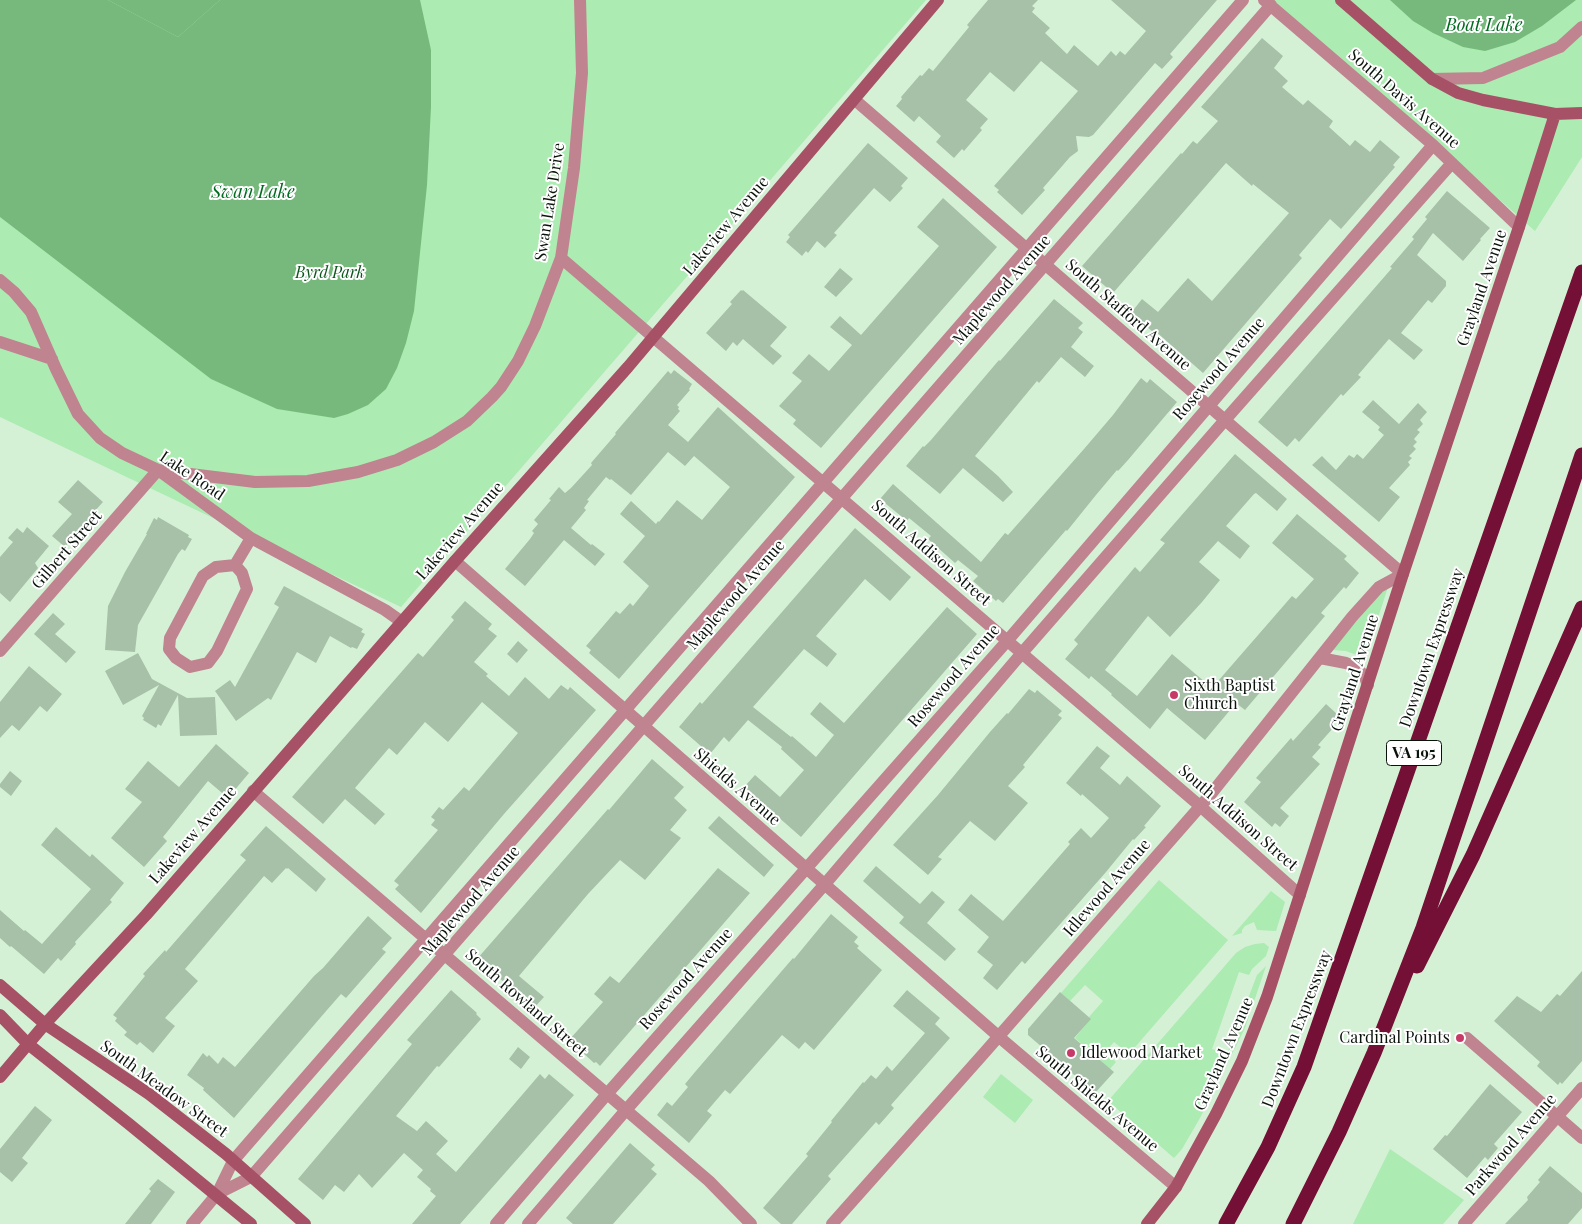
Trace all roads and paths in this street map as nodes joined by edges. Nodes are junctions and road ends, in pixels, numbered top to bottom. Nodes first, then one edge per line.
1 (580, 0) edge
2 (938, 0) edge
3 (1243, 0) edge
4 (1341, 0) edge
5 (1268, 3) edge
6 (1582, 27) edge
7 (1432, 79) junction
8 (855, 100) junction
9 (1582, 113) edge
10 (1554, 114) junction
11 (1433, 145) junction
12 (1452, 163) junction
13 (1520, 226) junction
14 (1027, 249) junction
15 (561, 258) junction
16 (1046, 264) junction
17 (1582, 272) edge
18 (0, 280) edge
19 (653, 337) junction
20 (0, 342) edge
21 (52, 358) junction
22 (1209, 406) junction
23 (1225, 420) junction
24 (1582, 456) edge
25 (158, 470) junction
26 (824, 483) junction
27 (842, 498) junction
28 (251, 538) junction
29 (455, 561) junction
30 (235, 565) junction
31 (1403, 574) junction
32 (1582, 608) edge
33 (402, 622) junction
34 (1008, 640) junction
35 (0, 651) edge
36 (1022, 653) junction
37 (1320, 658) junction
38 (1368, 685) junction
39 (626, 710) junction
40 (644, 726) junction
41 (253, 791) junction
42 (1200, 806) junction
43 (806, 868) junction
44 (825, 884) junction
45 (1300, 895) junction
46 (426, 939) junction
47 (445, 955) junction
48 (0, 985) edge
49 (0, 1015) edge
50 (45, 1024) junction
51 (998, 1036) junction
52 (1467, 1038) dead end
53 (28, 1044) junction
54 (1374, 1053) junction
55 (0, 1077) edge
56 (1582, 1088) edge
57 (607, 1094) junction
58 (626, 1110) junction
59 (1557, 1116) junction
60 (1582, 1138) edge
61 (234, 1161) junction
62 (251, 1177) junction
63 (1176, 1187) junction
64 (217, 1194) junction
65 (192, 1224) edge
66 (252, 1224) edge
67 (305, 1224) edge
68 (496, 1224) edge
69 (528, 1224) edge
70 (751, 1224) edge
71 (832, 1224) edge
72 (1147, 1224) edge
73 (1226, 1224) edge
74 (1293, 1224) edge
75 (1464, 1224) edge

1 - 15 street, Swan Lake Drive
2 - 8 street, Lakeview Avenue
3 - 14 street, Maplewood Avenue
4 - 7 street
5 - 11 street, South Davis Avenue
5 - 16 street, Maplewood Avenue
6 - 7 street
7 - 10 street
8 - 14 street, South Stafford Avenue
8 - 19 street, Lakeview Avenue
9 - 10 street
10 - 13 street, Grayland Avenue
11 - 12 street, South Davis Avenue
11 - 22 street, Rosewood Avenue
12 - 13 street, South Davis Avenue
12 - 23 street
13 - 31 street, Grayland Avenue
14 - 16 street, South Stafford Avenue
14 - 26 street, Maplewood Avenue
15 - 19 street, South Addison Street
15 - 25 street, Swan Lake Drive
16 - 22 street, South Stafford Avenue
16 - 27 street, Maplewood Avenue
17 - 73 highway, Downtown Expressway / VA 195
18 - 21 street, Lake Road
19 - 26 street, South Addison Street
19 - 29 street, Lakeview Avenue
20 - 21 street
21 - 25 street, Lake Road
22 - 23 street, South Stafford Avenue
22 - 34 street, Rosewood Avenue
23 - 31 street, South Stafford Avenue
23 - 36 street
24 - 54 highway
25 - 28 street, Lake Road
25 - 35 street, Gilbert Street
26 - 27 street, South Addison Street
26 - 39 street, Maplewood Avenue
27 - 34 street, South Addison Street
27 - 40 street, Maplewood Avenue
28 - 30 street
28 - 33 street, Lake Road
29 - 33 street, Lakeview Avenue
29 - 39 street, Shields Avenue
30 - 30 street
31 - 37 street, Idlewood Avenue
31 - 38 street, Grayland Avenue
32 - 54 highway
33 - 41 street, Lakeview Avenue
34 - 36 street, South Addison Street
34 - 43 street, Rosewood Avenue
36 - 42 street, South Addison Street
36 - 44 street
37 - 38 street
37 - 42 street, Idlewood Avenue
38 - 45 street, Grayland Avenue
39 - 40 street, Shields Avenue
39 - 46 street, Maplewood Avenue
40 - 43 street, Shields Avenue
40 - 47 street, Maplewood Avenue
41 - 46 street, South Rowland Street
41 - 50 street, Lakeview Avenue
42 - 45 street, South Addison Street
42 - 51 street, Idlewood Avenue
43 - 44 street, Shields Avenue
43 - 57 street, Rosewood Avenue
44 - 51 street, Shields Avenue
44 - 58 street
45 - 63 street, Grayland Avenue
46 - 47 street, South Rowland Street
46 - 61 street, Maplewood Avenue
47 - 57 street, South Rowland Street
47 - 62 street, Maplewood Avenue
48 - 50 street, South Meadow Street
49 - 53 street
50 - 53 street, Lakeview Avenue
50 - 61 street, South Meadow Street
51 - 63 street, South Shields Avenue
51 - 71 street, Idlewood Avenue
52 - 59 street
53 - 55 street, Lakeview Avenue
53 - 64 street
54 - 74 highway
56 - 59 street, Parkwood Avenue
57 - 58 street, South Rowland Street
57 - 68 street, Rosewood Avenue
58 - 69 street
58 - 70 street, South Rowland Street
59 - 60 street
59 - 75 street, Parkwood Avenue
61 - 62 street, South Meadow Street
61 - 64 street, Maplewood Avenue
62 - 64 street, Maplewood Avenue
62 - 67 street, South Meadow Street
63 - 72 street, Grayland Avenue
64 - 65 street, Maplewood Avenue
64 - 66 street

